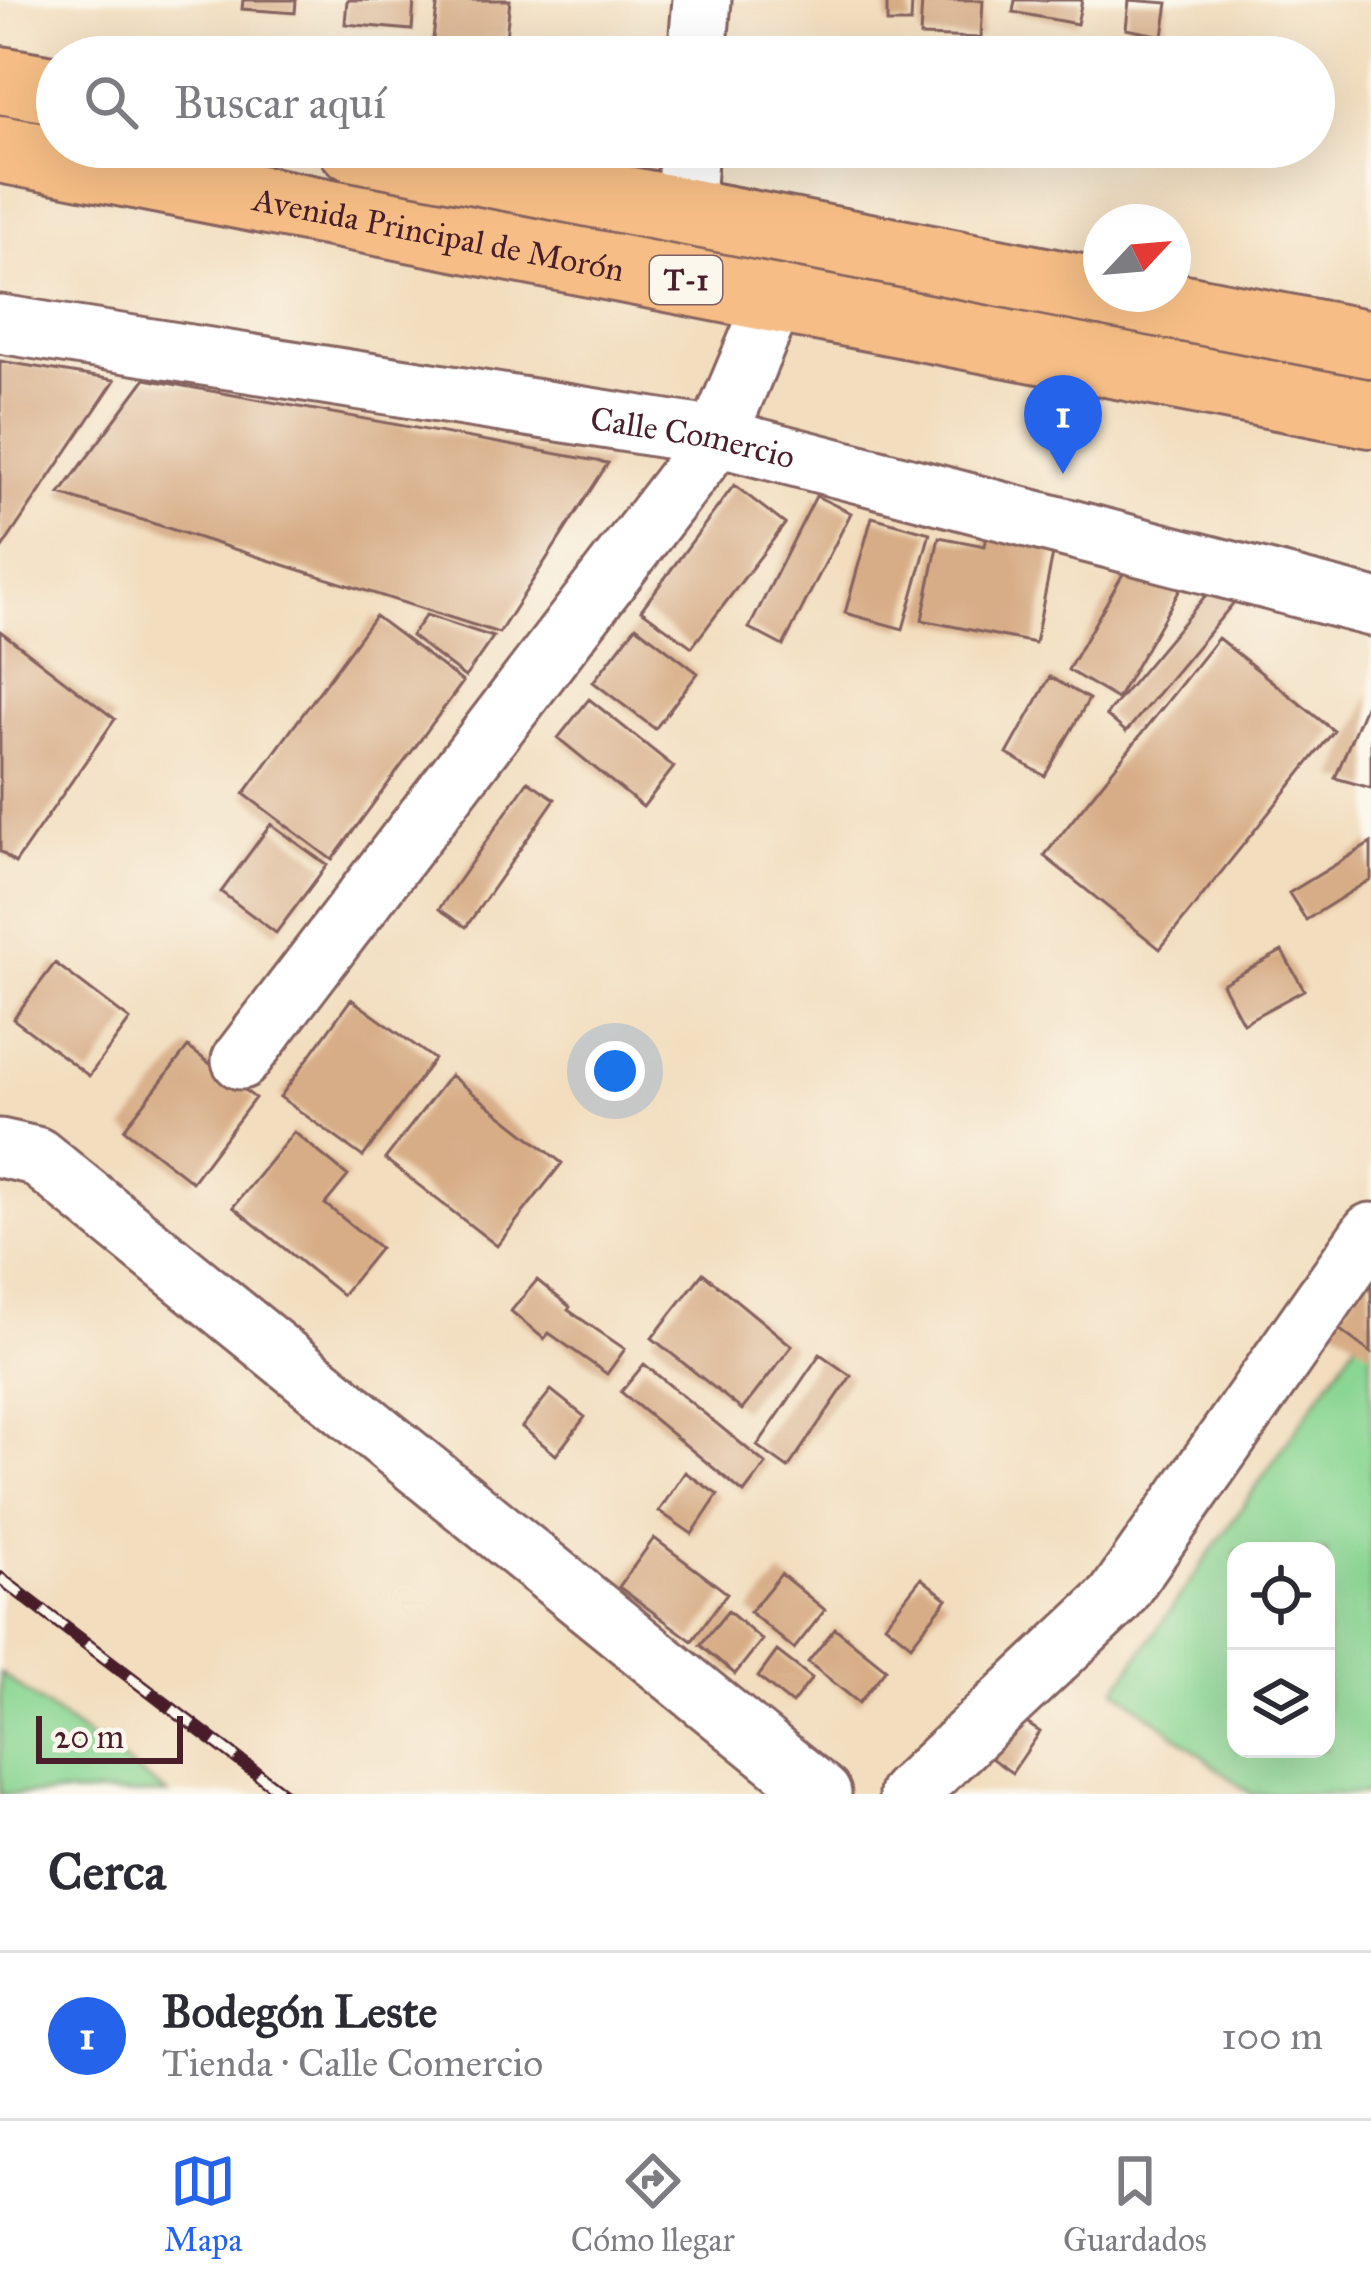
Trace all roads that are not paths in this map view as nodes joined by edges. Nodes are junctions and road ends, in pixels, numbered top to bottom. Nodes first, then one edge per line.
1 (702, 0) edge
2 (699, 36) edge
3 (0, 80) edge
4 (36, 86) edge
5 (0, 149) edge
6 (36, 156) edge
7 (100, 168) edge
8 (459, 168) edge
9 (687, 168) edge
10 (684, 212) junction
11 (1083, 289) edge
12 (776, 297) junction
13 (1191, 309) edge
14 (0, 324) edge
15 (1371, 344) edge
16 (1371, 414) edge
17 (717, 436) junction
18 (1371, 607) edge
19 (242, 1060) dead end
20 (0, 1148) edge
21 (1371, 1232) edge
22 (822, 1794) edge
23 (908, 1794) edge

1 - 2 street
3 - 4 main road
5 - 6 main road, Avenida Principal de Morón / T-1
7 - 12 main road, Avenida Principal de Morón / T-1
8 - 10 main road, Avenida Principal de Morón / T-1
9 - 10 street
10 - 11 main road, Avenida Principal de Morón / T-1
12 - 16 main road, Avenida Principal de Morón / T-1
12 - 17 street
13 - 15 main road
14 - 17 street, Calle Comercio
17 - 18 street, Calle Comercio
17 - 19 street
20 - 22 street
21 - 23 street

